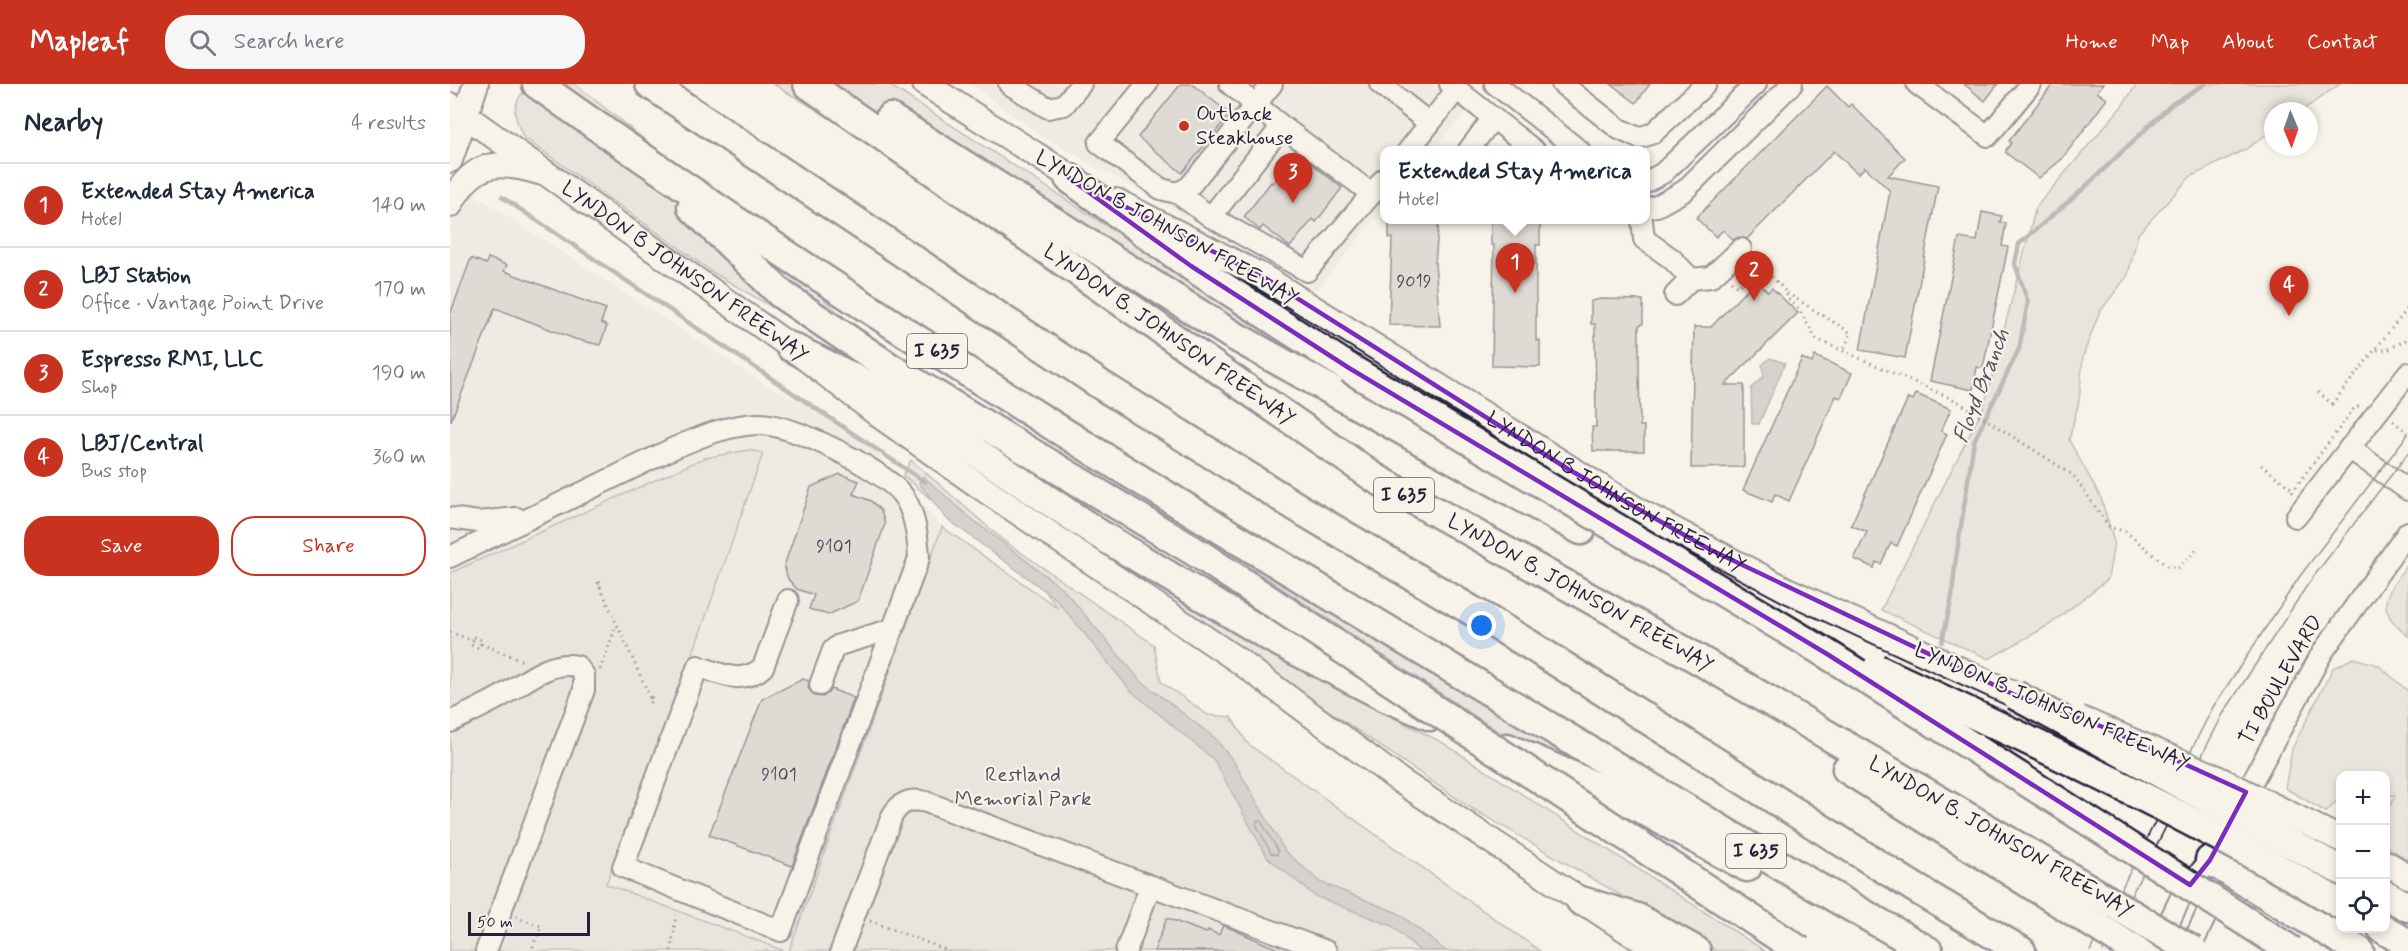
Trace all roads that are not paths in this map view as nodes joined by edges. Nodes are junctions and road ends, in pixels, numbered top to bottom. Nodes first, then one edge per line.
1 (537, 84) edge
2 (650, 84) edge
3 (808, 84) edge
4 (837, 84) edge
5 (925, 84) edge
6 (1009, 84) edge
7 (1081, 84) edge
8 (1147, 84) edge
9 (1230, 84) edge
10 (1272, 84) edge
11 (1380, 84) edge
12 (1495, 84) edge
13 (1562, 84) edge
14 (1706, 84) edge
15 (1756, 84) edge
16 (1792, 84) edge
17 (1917, 84) edge
18 (2031, 84) edge
19 (475, 86) edge
20 (1454, 86) edge
21 (1256, 104) junction
22 (458, 110) edge
23 (1493, 118) junction
24 (1429, 123) junction
25 (1282, 126) junction
26 (1411, 146) edge
27 (1471, 146) edge
28 (1530, 146) edge
29 (1575, 146) edge
30 (450, 160) edge
31 (645, 161) junction
32 (553, 176) junction
33 (1069, 178) junction
34 (1650, 180) edge
35 (1378, 187) edge
36 (1177, 193) junction
37 (450, 205) edge
38 (1650, 207) edge
39 (1211, 217) junction
40 (1642, 224) edge
41 (1741, 249) dead end
42 (1691, 279) junction
43 (1675, 295) dead end
44 (790, 347) junction
45 (2408, 373) edge
46 (2349, 448) junction
47 (2408, 490) edge
48 (535, 516) junction
49 (2296, 517) dead end
50 (450, 518) edge
51 (2408, 532) edge
52 (450, 558) edge
53 (788, 600) dead end
54 (892, 629) junction
55 (820, 685) dead end
56 (2015, 695) junction
57 (450, 722) edge
58 (2336, 837) edge
59 (2210, 860) junction
60 (2390, 866) edge
61 (2026, 867) junction
62 (2336, 868) edge
63 (2408, 876) edge
64 (1150, 887) junction
65 (2390, 898) edge
66 (1581, 902) joint
67 (2336, 902) edge
68 (2408, 907) edge
69 (1632, 925) junction
70 (2390, 933) edge
71 (2408, 944) edge
72 (486, 951) edge
73 (841, 951) edge
74 (1126, 951) edge
75 (1326, 951) edge
76 (1658, 951) edge
77 (1696, 951) edge
78 (1800, 951) edge
79 (1892, 951) edge
80 (1928, 951) edge
81 (2021, 951) edge
82 (2136, 951) edge
83 (2155, 951) edge
84 (2189, 951) edge
85 (2193, 951) edge
86 (2292, 951) edge
87 (2359, 951) edge

1 - 31 highway, I 635
2 - 81 highway
3 - 61 highway, LYNDON B. JOHNSON FREEWAY / I 635
4 - 67 highway, bridge
5 - 33 main road, LYNDON B JOHNSON FREEWAY
6 - 7 street
8 - 36 street
9 - 21 street
10 - 21 street
11 - 24 street
12 - 29 street
13 - 14 street
15 - 34 street
16 - 38 street
17 - 18 street
19 - 22 main road
20 - 23 street
20 - 24 street
21 - 25 street
21 - 36 street
22 - 30 main road
22 - 32 main road, LYNDON B JOHNSON FREEWAY
23 - 27 street
23 - 28 street
24 - 26 street
25 - 35 street
25 - 39 street
31 - 78 highway, bridge
31 - 80 highway, I 635
32 - 37 main road
32 - 44 main road, LYNDON B JOHNSON FREEWAY
33 - 56 main road, LYNDON B JOHNSON FREEWAY
33 - 86 highway, bridge
35 - 39 street
36 - 39 street
40 - 42 street
41 - 42 street
42 - 43 street
44 - 66 main road, LYNDON B JOHNSON FREEWAY
44 - 79 highway
45 - 46 street
46 - 47 street
46 - 49 street
48 - 50 street
48 - 52 street
48 - 54 street
51 - 59 street, TI BOULEVARD
53 - 54 street
54 - 55 street
56 - 58 main road, LYNDON B JOHNSON FREEWAY, bridge
56 - 62 highway, bridge
57 - 72 street
59 - 83 street, TI BOULEVARD
59 - 84 street, TI BOULEVARD
59 - 87 highway
60 - 63 main road
61 - 82 highway, bridge
61 - 85 highway, LYNDON B. JOHNSON FREEWAY / I 635, bridge
64 - 73 street
64 - 74 street
64 - 75 street
65 - 68 highway
66 - 69 highway
69 - 76 main road
69 - 77 highway
70 - 71 highway

